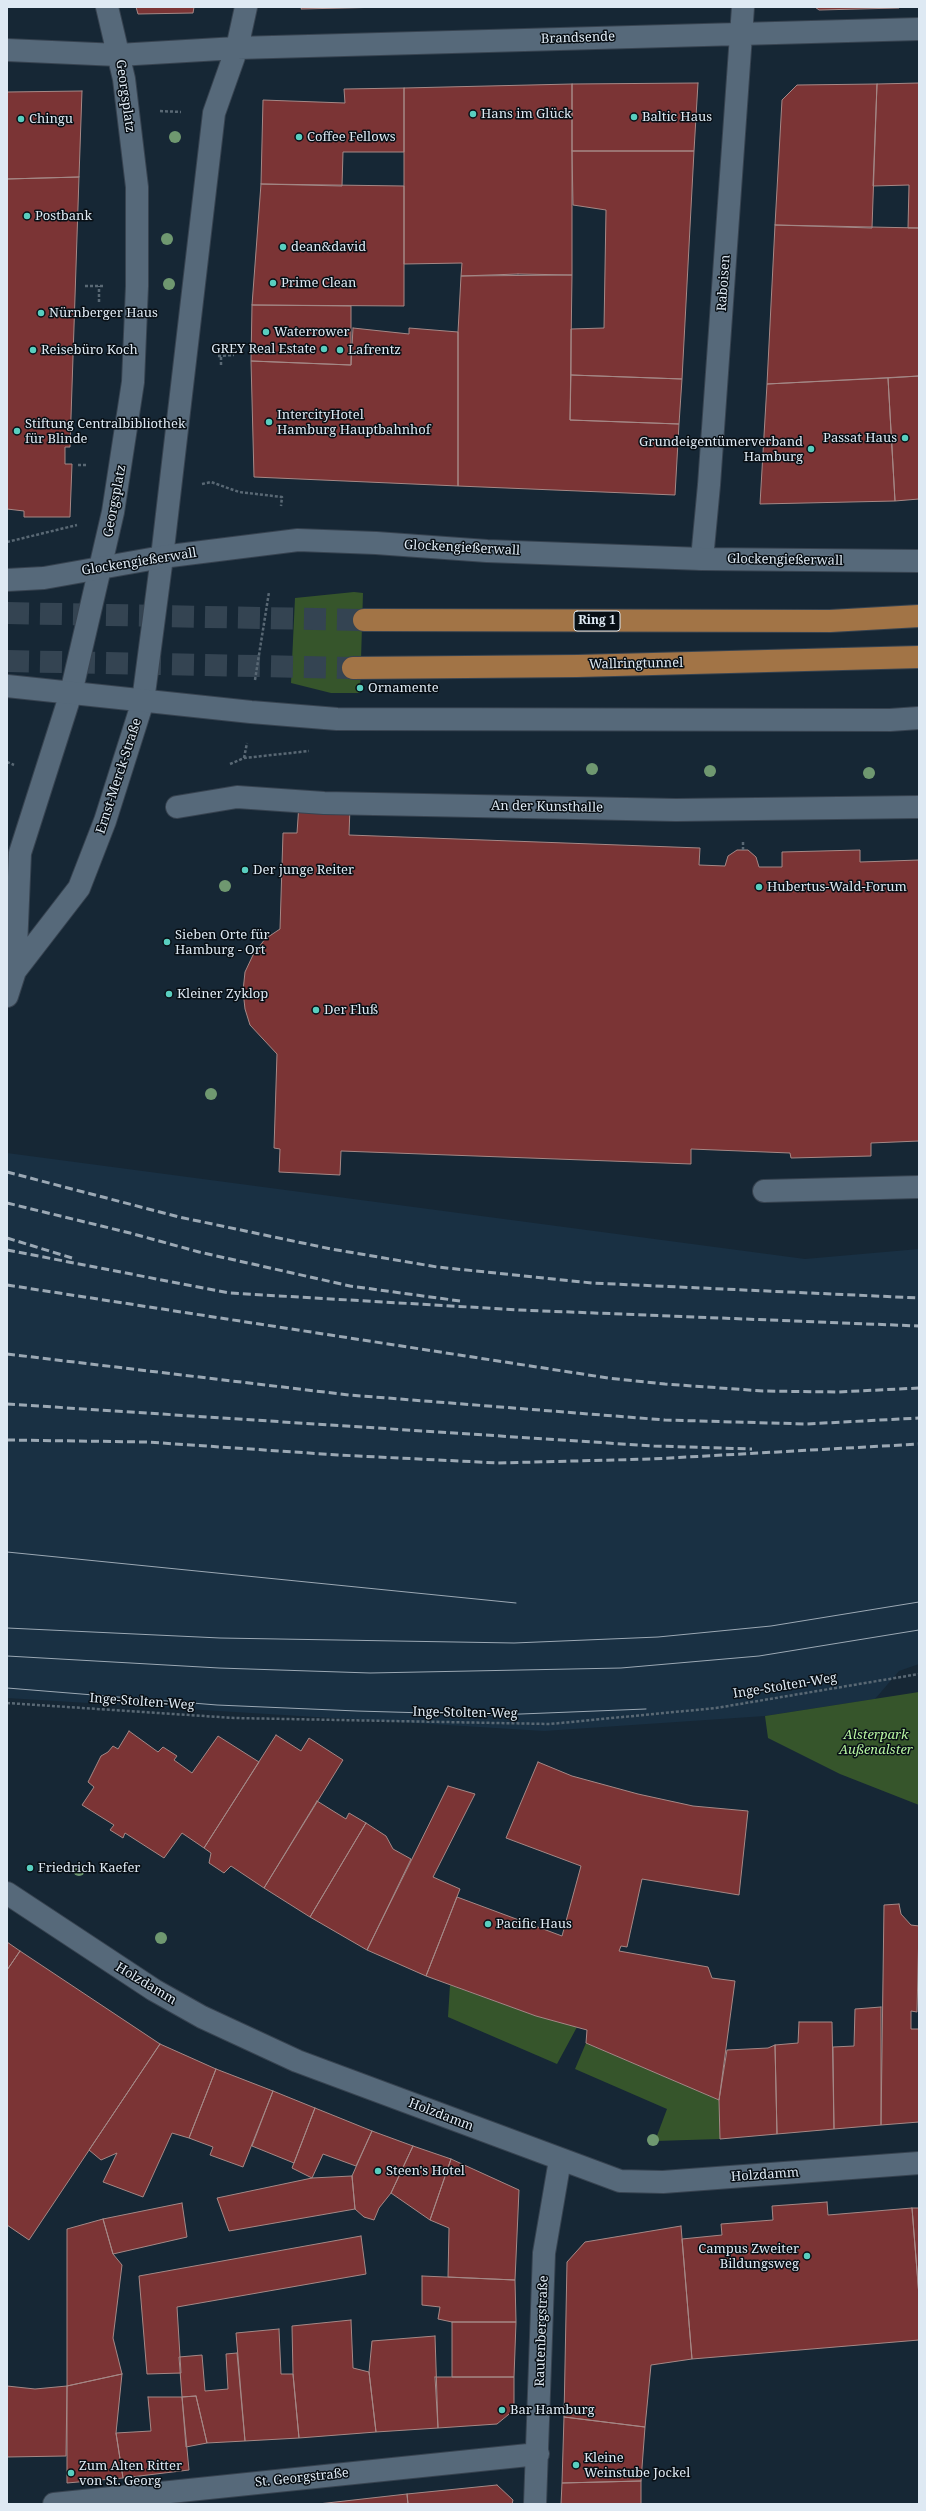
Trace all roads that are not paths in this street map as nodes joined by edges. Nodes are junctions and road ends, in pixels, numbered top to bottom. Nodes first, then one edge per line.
1 (107, 7) edge
2 (246, 7) edge
3 (743, 7) edge
4 (919, 29) edge
5 (742, 34) junction
6 (237, 48) junction
7 (7, 50) edge
8 (118, 55) junction
9 (162, 557) junction
10 (702, 559) junction
11 (919, 561) edge
12 (100, 569) junction
13 (7, 580) edge
14 (919, 616) edge
15 (364, 620) tunnel mouth
16 (919, 657) edge
17 (895, 658) junction
18 (353, 668) tunnel mouth
19 (919, 670) edge
20 (7, 686) edge
21 (71, 693) junction
22 (143, 701) junction
23 (919, 718) edge
24 (177, 807) dead end
25 (919, 807) edge
26 (15, 970) junction
27 (7, 996) edge
28 (919, 1187) edge
29 (764, 1191) dead end
30 (7, 1893) edge
31 (560, 2160) junction
32 (919, 2163) edge
33 (538, 2454) junction
34 (60, 2503) edge
35 (535, 2504) edge

1 - 8 street
2 - 6 street
3 - 5 street, Raboisen
4 - 5 street, Brandsende
5 - 6 street, Brandsende
5 - 10 street, Raboisen
6 - 8 street, Georgsplatz
6 - 9 street
7 - 8 street
8 - 12 street, Georgsplatz
9 - 10 street, Glockengießerwall
9 - 12 street, Glockengießerwall
9 - 22 street, Ernst-Merck-Straße
10 - 11 street, Glockengießerwall
12 - 13 street, Glockengießerwall
12 - 21 street, Georgsplatz
14 - 15 main road, Ring 1
16 - 17 main road, Wallringtunnel
17 - 18 main road, Wallringtunnel
17 - 19 main road
20 - 21 street
21 - 22 street
21 - 26 street, Ernst-Merck-Straße
22 - 23 street
22 - 26 street, Ernst-Merck-Straße
24 - 25 street, An der Kunsthalle
26 - 27 street, Ernst-Merck-Straße
28 - 29 street
30 - 31 street, Holzdamm
31 - 32 street, Holzdamm
31 - 33 street, Rautenbergstraße
33 - 34 street, St. Georgstraße
33 - 35 street, Rautenbergstraße

